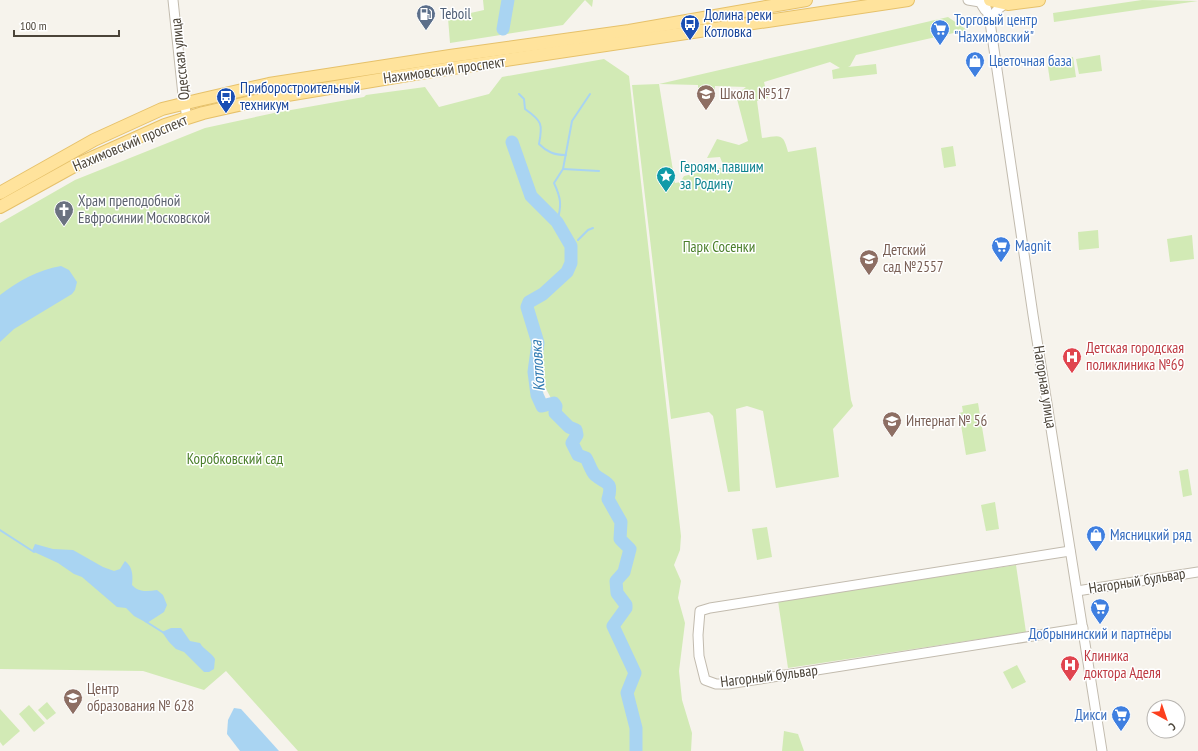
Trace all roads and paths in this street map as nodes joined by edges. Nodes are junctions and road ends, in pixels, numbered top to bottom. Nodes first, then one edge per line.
1 (173, 0) edge
2 (806, 0) edge
3 (908, 0) edge
4 (968, 0) edge
5 (984, 0) edge
6 (990, 0) edge
7 (1038, 0) edge
8 (1007, 2) edge
9 (990, 22) junction
10 (184, 104) junction
11 (187, 118) junction
12 (0, 193) edge
13 (0, 207) edge
14 (1070, 551) junction
15 (1198, 572) edge
16 (1076, 591) junction
17 (1083, 628) junction
18 (1102, 751) edge

1 - 10 street, Одесская улица
2 - 10 main road, Нахимовский проспект
3 - 11 main road, Нахимовский проспект
4 - 9 street
5 - 9 street, Нагорная улица
6 - 8 main road
7 - 8 main road
8 - 9 street
9 - 14 street, Нагорная улица
10 - 11 street, Одесская улица
10 - 12 main road, Нахимовский проспект
11 - 13 main road, Нахимовский проспект
14 - 16 street, Нагорная улица
14 - 17 street, Нагорный бульвар
15 - 16 street, Нагорный бульвар
16 - 17 street, Нагорная улица
17 - 18 street, Нагорная улица

